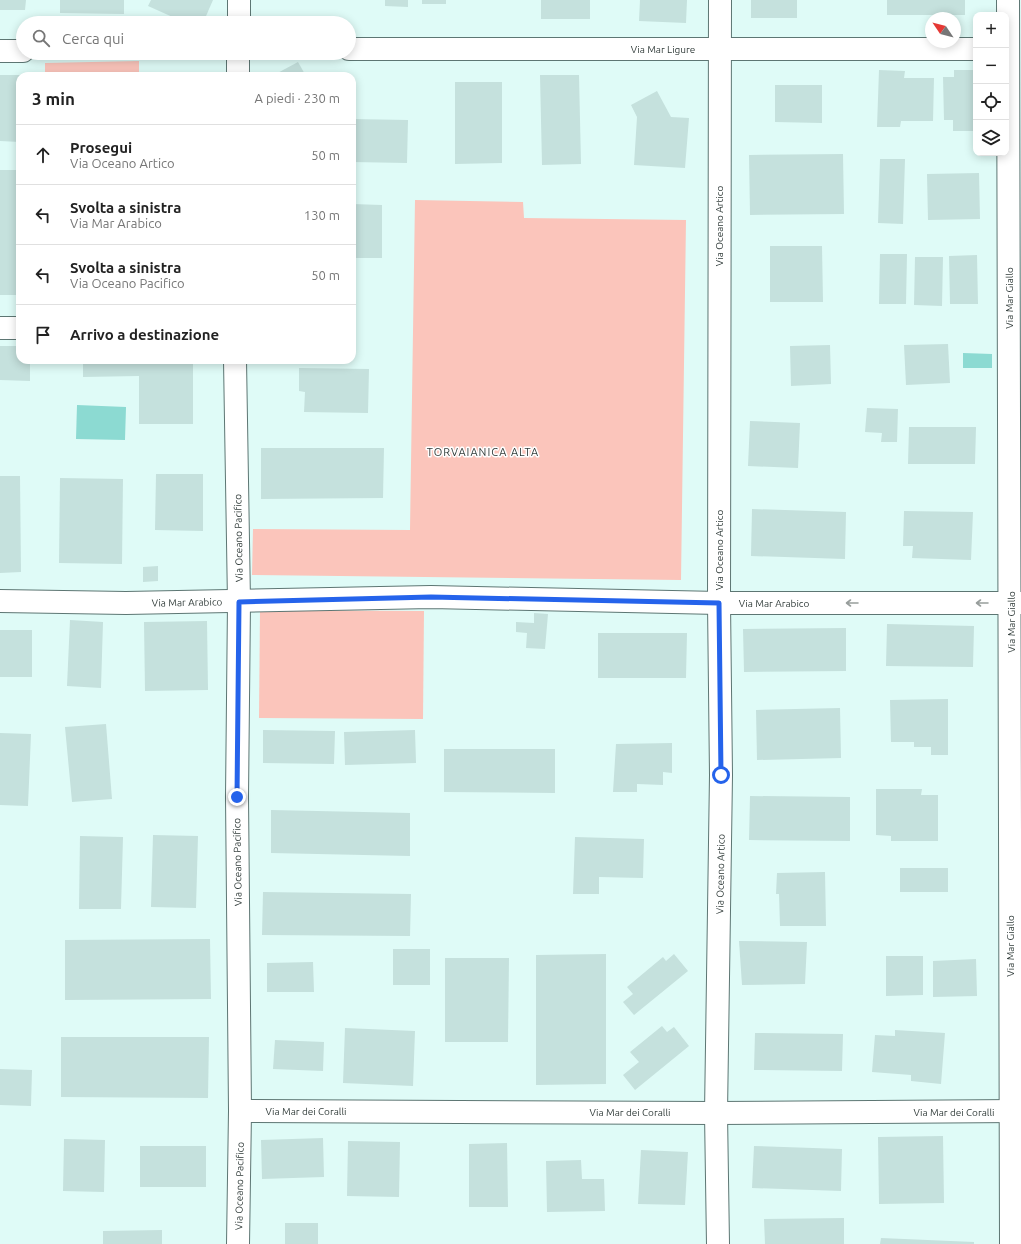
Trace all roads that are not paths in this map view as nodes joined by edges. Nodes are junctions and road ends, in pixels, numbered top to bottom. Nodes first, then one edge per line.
1 (239, 0) edge
2 (720, 0) edge
3 (1008, 0) edge
4 (238, 16) edge
5 (356, 49) edge
6 (719, 49) junction
7 (973, 49) edge
8 (1011, 49) edge
9 (0, 51) edge
10 (16, 51) edge
11 (238, 60) edge
12 (238, 72) edge
13 (0, 328) edge
14 (16, 328) edge
15 (235, 364) edge
16 (0, 601) edge
17 (239, 602) junction
18 (719, 603) junction
19 (1016, 603) edge
20 (240, 1111) junction
21 (1015, 1111) edge
22 (716, 1113) junction
23 (238, 1244) edge
24 (718, 1244) edge
25 (1011, 1244) edge

1 - 4 street
2 - 6 street, Via Oceano Artico
3 - 8 street, Via Mar Giallo
5 - 6 street, Via Mar Ligure
6 - 7 street, Via Mar Ligure
6 - 18 street, Via Oceano Artico
8 - 19 street, Via Mar Giallo
9 - 10 street
11 - 12 street
13 - 14 street
15 - 17 street, Via Oceano Pacifico
16 - 17 street, Via Mar Arabico
17 - 18 street, Via Mar Arabico
17 - 20 street, Via Oceano Pacifico
19 -> 18 street, Via Mar Arabico
18 - 22 street, Via Oceano Artico
19 - 21 street, Via Mar Giallo
20 - 22 street, Via Mar dei Coralli
20 - 23 street, Via Oceano Pacifico
21 - 22 street, Via Mar dei Coralli
21 - 25 street, Via Mar Giallo
22 - 24 street, Via Oceano Artico

